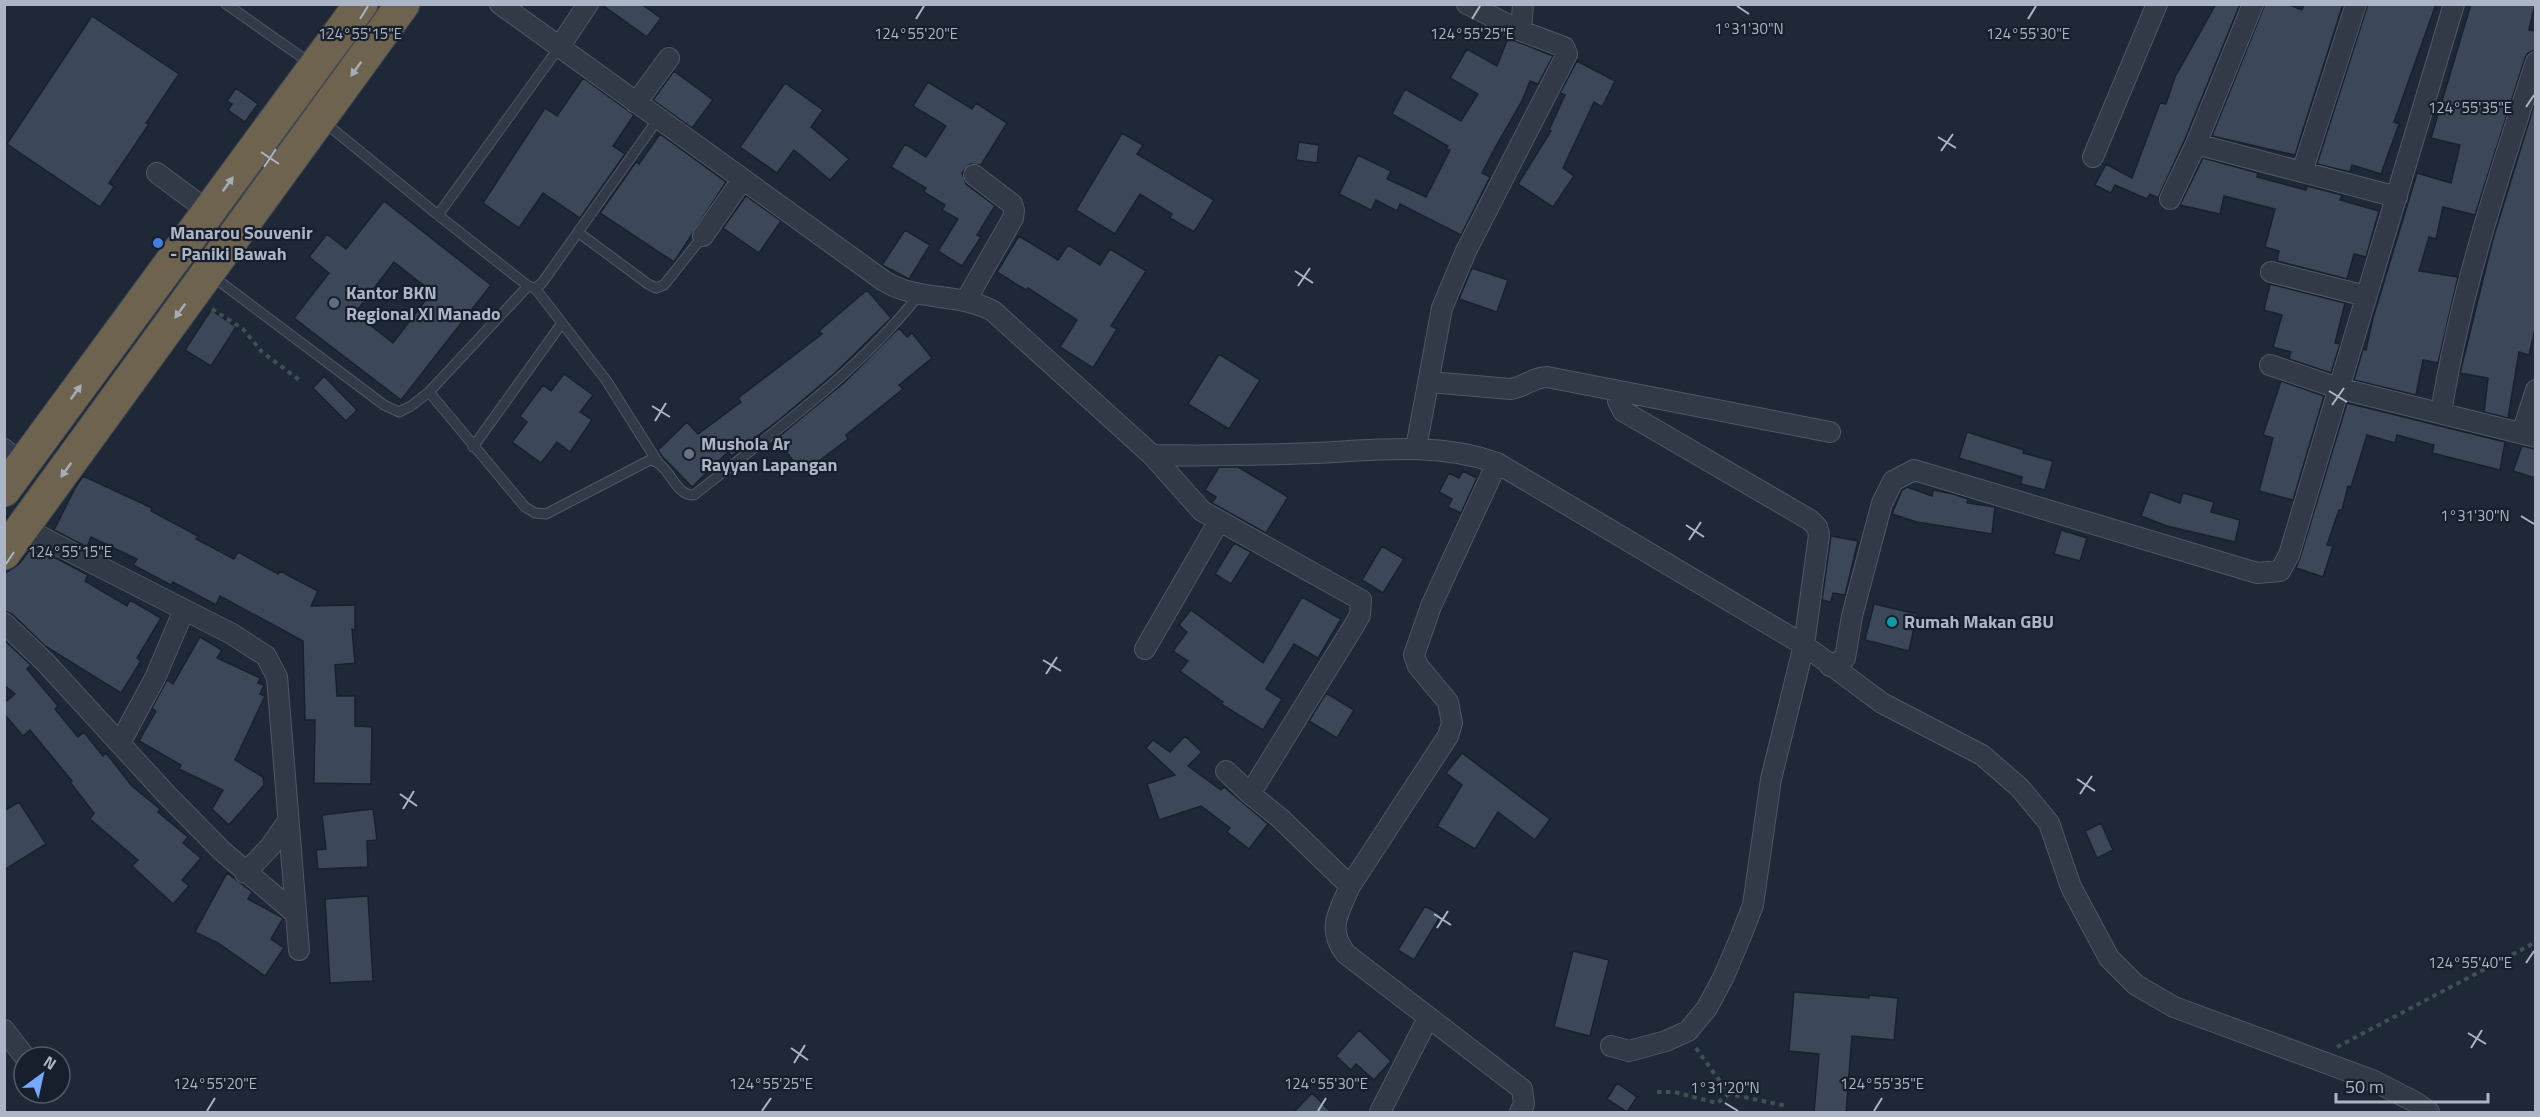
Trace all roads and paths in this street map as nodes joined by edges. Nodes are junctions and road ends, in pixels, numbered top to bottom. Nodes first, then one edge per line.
1 (226, 4) edge
2 (361, 4) edge
3 (403, 4) edge
4 (500, 4) edge
5 (588, 4) edge
6 (1467, 4) edge
7 (1524, 4) edge
8 (2157, 4) edge
9 (2253, 4) edge
10 (2356, 4) edge
11 (2454, 4) edge
12 (1521, 31) junction
13 (560, 46) junction
14 (669, 58) dead end
15 (2535, 62) edge
16 (315, 66) junction
17 (636, 103) junction
18 (320, 119) junction
19 (658, 119) junction
20 (2196, 144) junction
21 (2093, 157) dead end
22 (2302, 172) junction
23 (157, 173) dead end
24 (974, 175) dead end
25 (742, 180) junction
26 (2397, 197) junction
27 (2170, 199) dead end
28 (208, 211) junction
29 (438, 215) junction
30 (579, 233) junction
31 (704, 236) joint
32 (2271, 272) dead end
33 (200, 283) junction
34 (532, 287) junction
35 (919, 295) junction
36 (2366, 296) junction
37 (966, 300) junction
38 (562, 323) junction
39 (2270, 365) dead end
40 (302, 382) dead end
41 (1430, 382) junction
42 (2338, 388) junction
43 (2535, 390) edge
44 (429, 392) junction
45 (1622, 393) junction
46 (2441, 413) junction
47 (1830, 432) dead end
48 (2529, 435) edge
49 (473, 447) junction
50 (1416, 448) junction
51 (1152, 455) junction
52 (657, 461) junction
53 (1497, 463) junction
54 (11, 468) edge
55 (1219, 521) junction
56 (24, 528) junction
57 (4, 553) edge
58 (184, 610) junction
59 (4, 623) edge
60 (1804, 645) junction
61 (1145, 649) dead end
62 (1830, 666) junction
63 (120, 743) junction
64 (1226, 771) dead end
65 (1250, 794) junction
66 (288, 821) junction
67 (245, 873) junction
68 (1350, 886) junction
69 (295, 913) junction
70 (2535, 942) edge
71 (299, 950) dead end
72 (1428, 1018) junction
73 (4, 1030) edge
74 (1688, 1031) junction
75 (16, 1045) edge
76 (1611, 1046) dead end
77 (2316, 1059) junction
78 (1657, 1092) dead end
79 (1729, 1094) junction
80 (1786, 1106) dead end
81 (1380, 1113) edge
82 (1520, 1113) edge
83 (2429, 1113) edge

1 - 16 lane
2 - 16 highway
3 -> 18 highway
4 - 13 street
5 - 13 street
6 - 12 street
7 - 12 street
8 - 21 street
9 - 20 street
10 - 22 street
11 - 26 street
12 - 41 street
13 - 17 street
13 - 29 lane
14 - 17 street
15 - 46 street
28 -> 16 highway
17 - 19 street
18 - 29 lane
18 - 33 highway
19 - 25 street
19 - 30 lane
20 - 22 street
20 - 27 street
22 - 26 street
23 - 28 street
24 - 37 street
25 - 31 street
25 - 35 street
26 - 36 street
54 -> 28 highway
29 - 34 lane
30 - 31 lane
30 - 34 lane
32 - 36 street
33 - 40 path
33 - 44 lane
33 -> 56 highway
34 - 38 lane
34 - 44 lane
35 - 37 street
35 - 52 lane
36 - 42 street
37 - 51 street
38 - 49 lane
38 - 52 lane
39 - 42 street
41 - 45 street
41 - 50 street
42 - 46 street
42 - 62 street
43 - 48 street
44 - 49 lane
45 - 47 street
45 - 60 street
46 - 48 street
49 - 52 lane
50 - 51 street
50 - 53 street
51 - 55 street
53 - 60 street
53 - 68 street
55 - 61 street
55 - 65 street
56 - 57 highway
56 - 58 street
58 - 63 street
58 - 66 street
59 - 63 street
60 - 62 street
60 - 74 street
62 - 77 street
63 - 67 street
64 - 65 street
65 - 68 street
66 - 67 street
66 - 69 street
67 - 69 street
68 - 72 street
69 - 71 street
70 - 77 path
72 - 81 street
72 - 82 street
73 - 75 street
74 - 76 street
74 - 79 path
77 - 83 street
78 - 79 path
79 - 80 path

